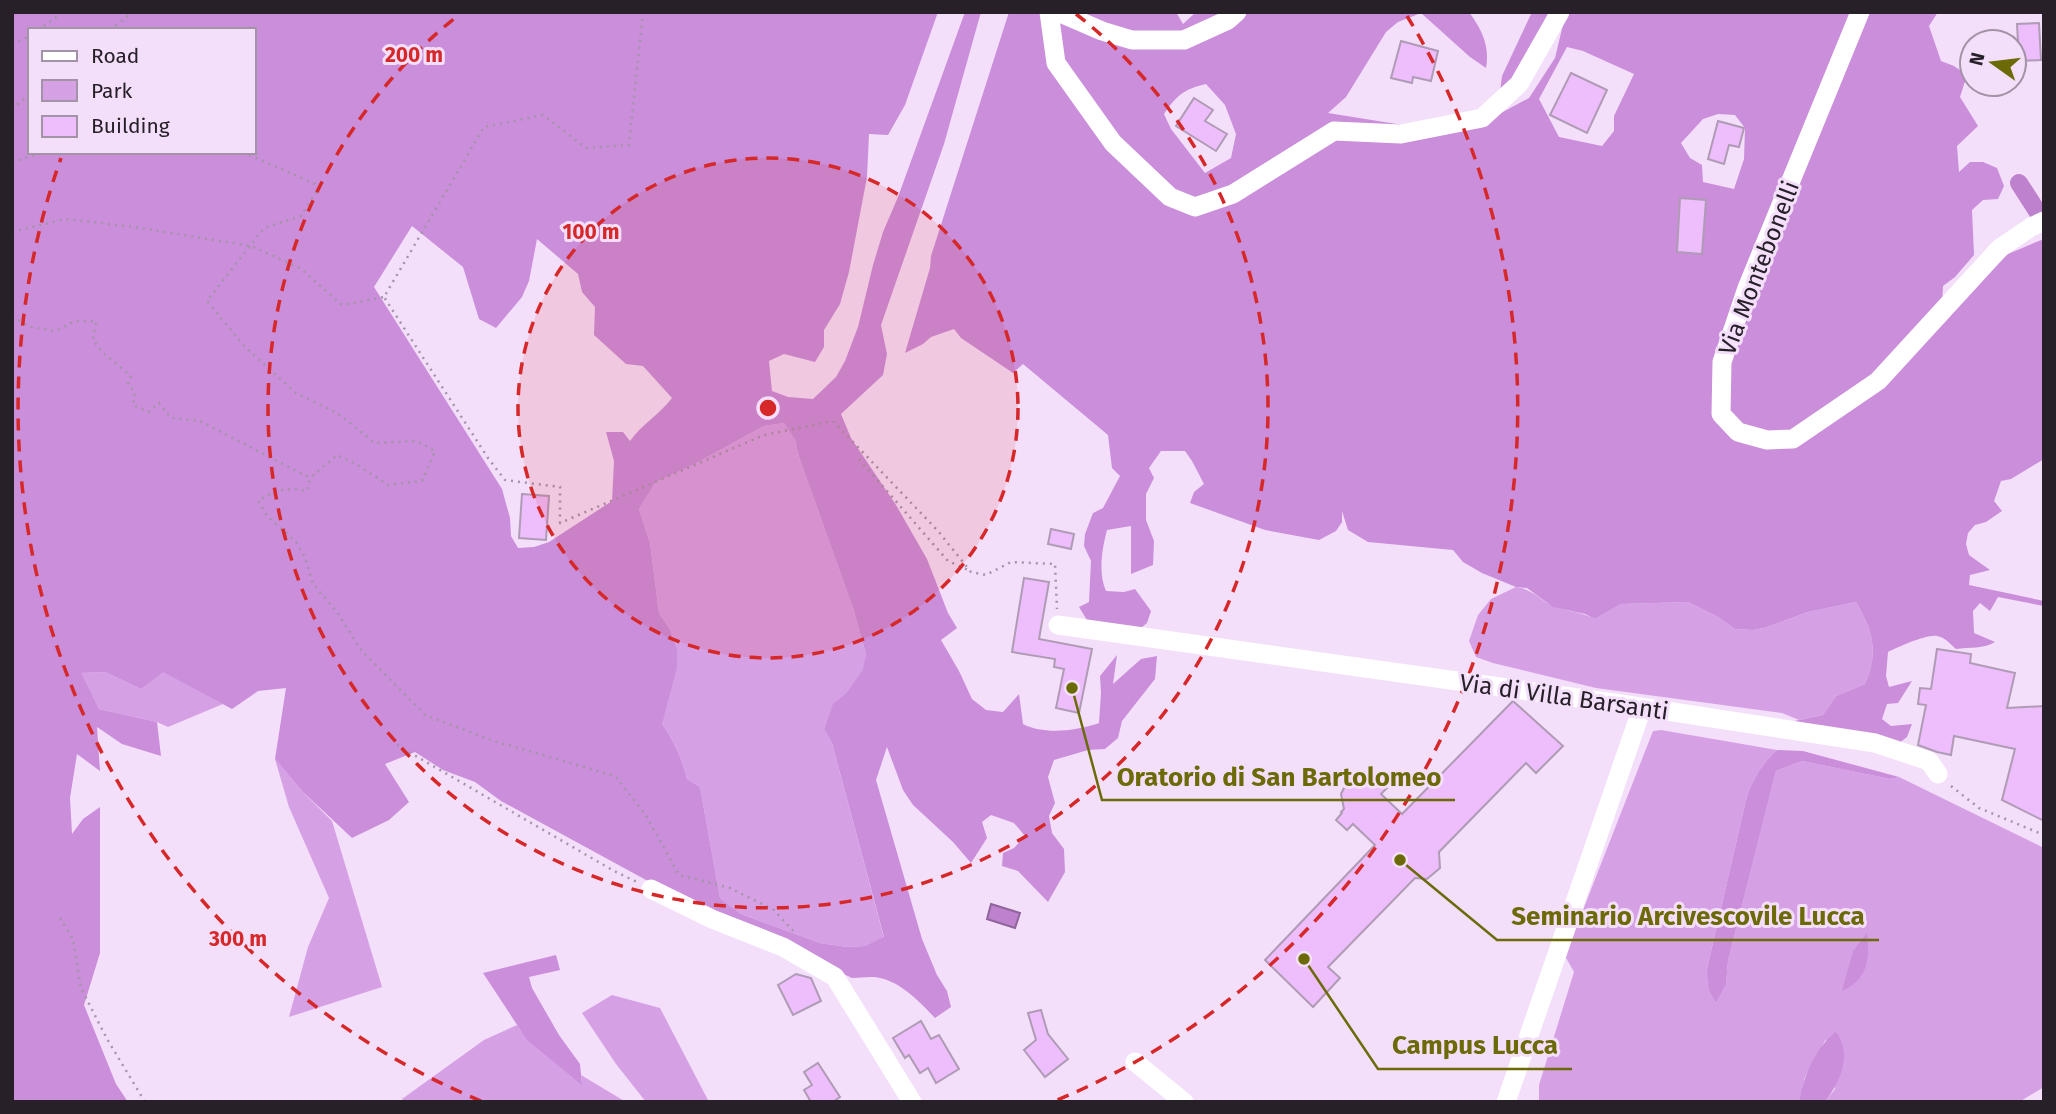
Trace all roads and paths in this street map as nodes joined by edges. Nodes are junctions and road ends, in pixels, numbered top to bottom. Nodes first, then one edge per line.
1 (62, 12) edge
2 (133, 12) edge
3 (239, 12) edge
4 (253, 12) edge
5 (643, 12) edge
6 (1049, 12) edge
7 (1058, 12) edge
8 (1237, 12) edge
9 (1560, 12) edge
10 (1860, 12) edge
11 (41, 28) edge
12 (113, 28) edge
13 (28, 37) edge
14 (12, 44) edge
15 (28, 96) edge
16 (12, 109) edge
17 (37, 154) edge
18 (247, 154) edge
19 (12, 162) edge
20 (2044, 221) edge
21 (12, 232) edge
22 (251, 246) junction
23 (384, 297) junction
24 (12, 317) edge
25 (859, 459) dead end
26 (310, 478) junction
27 (971, 572) junction
28 (1058, 625) joint
29 (1642, 708) junction
30 (397, 745) dead end
31 (1938, 775) joint
32 (2044, 835) edge
33 (651, 889) joint
34 (60, 918) dead end
35 (800, 939) dead end
36 (1135, 1062) dead end
37 (145, 1102) edge
38 (912, 1102) edge
39 (1184, 1102) edge
40 (1506, 1102) edge

1 - 11 path
2 - 12 path
3 - 4 path
5 - 23 path
6 - 9 street
7 - 8 street
10 - 20 street, Via Montebonelli
13 - 14 path
15 - 16 path
17 - 19 path
18 - 22 path
21 - 22 path
22 - 23 path
22 - 26 path
23 - 27 path
24 - 26 path
25 - 27 path
26 - 35 path
27 - 28 path
28 - 29 street, Via di Villa Barsanti
29 - 31 street, Via di Villa Barsanti
29 - 40 street
30 - 33 path
31 - 32 path
33 - 38 street
34 - 37 path
36 - 39 street

